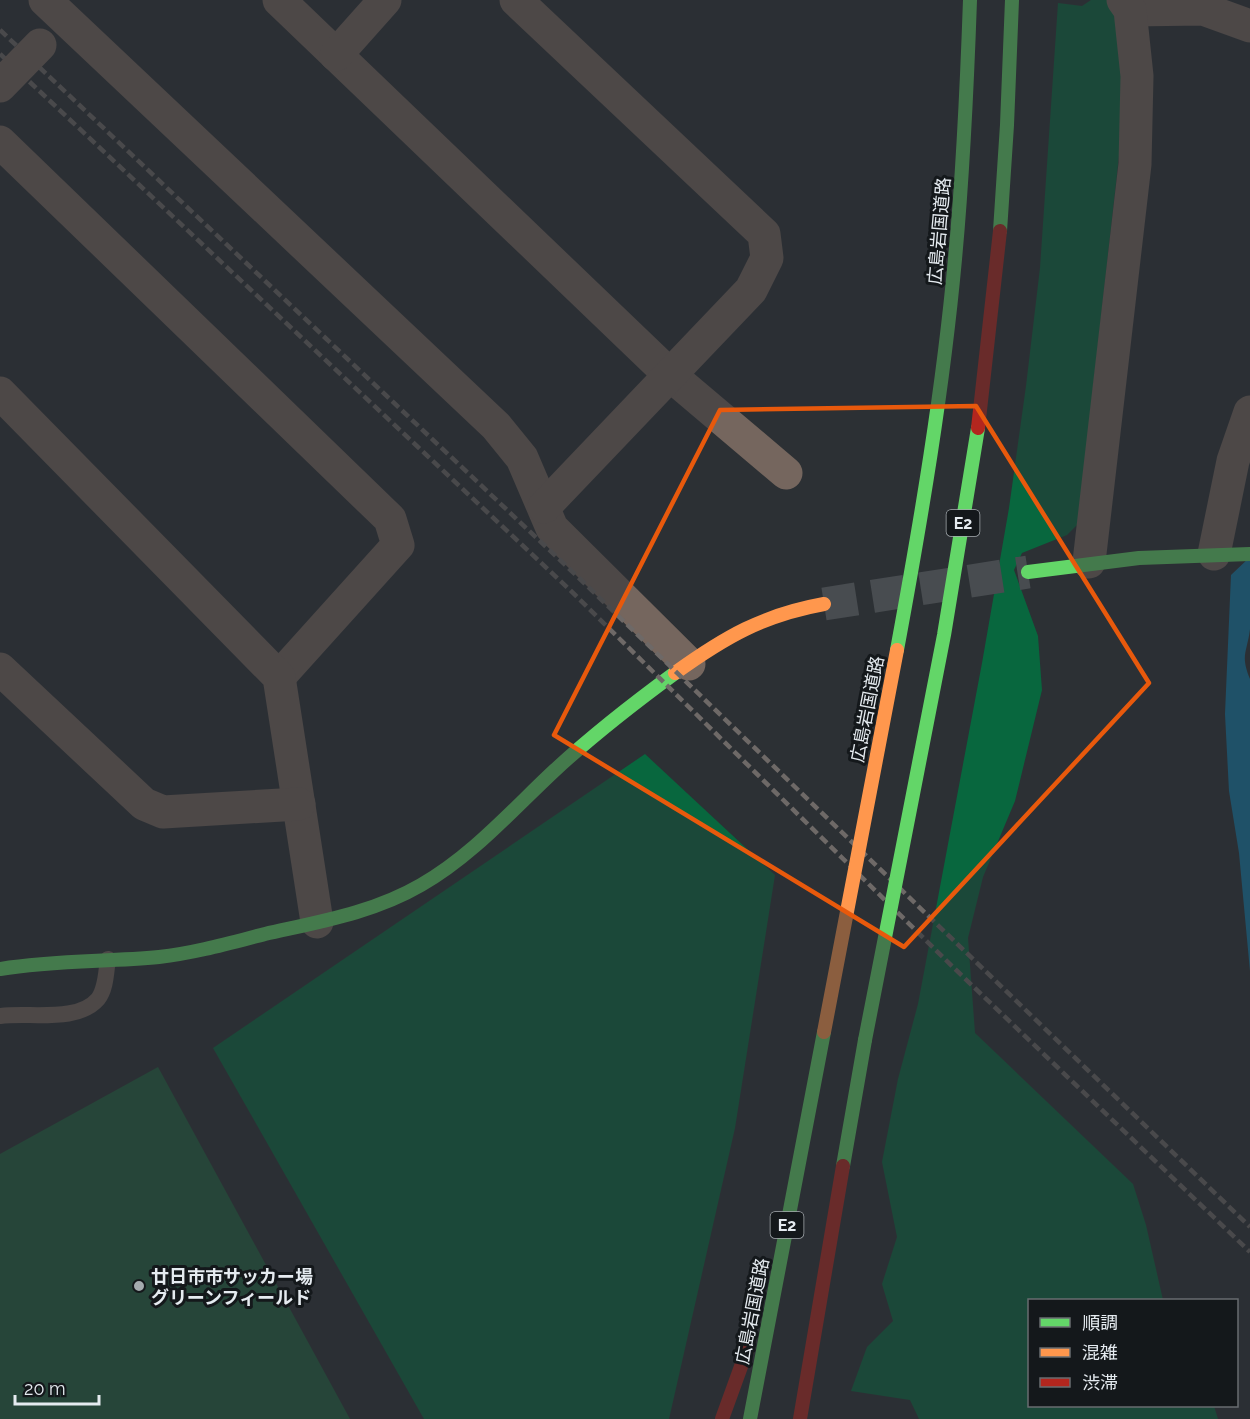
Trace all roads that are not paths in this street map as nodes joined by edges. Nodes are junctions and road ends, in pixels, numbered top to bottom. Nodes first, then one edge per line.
1 (279, 0) edge
2 (385, 0) edge
3 (516, 0) edge
4 (970, 0) edge
5 (1012, 0) edge
6 (1127, 5) edge
7 (64, 6) edge
8 (1250, 26) edge
9 (336, 55) junction
10 (0, 86) edge
11 (0, 142) edge
12 (669, 374) junction
13 (0, 393) edge
14 (1250, 412) edge
15 (786, 472) dead end
16 (544, 507) junction
17 (1223, 554) junction
18 (1250, 554) edge
19 (1089, 562) junction
20 (1028, 572) tunnel mouth
21 (824, 604) tunnel mouth
22 (689, 664) junction
23 (0, 669) edge
24 (279, 677) junction
25 (299, 804) junction
26 (317, 922) junction
27 (108, 959) junction
28 (0, 969) edge
29 (0, 1016) edge
30 (787, 1224) junction
31 (722, 1419) edge
32 (750, 1419) edge
33 (801, 1419) edge

1 - 9 street
2 - 9 street
3 - 12 street
4 - 30 main road, 広島岩国道路 / E2, bridge
5 - 33 main road, E2, bridge
6 - 8 street
6 - 19 street
7 - 10 street, bridge
7 - 16 street
9 - 12 street
11 - 24 street
12 - 15 street
12 - 16 street
13 - 24 street
14 - 17 street
16 - 22 street
17 - 18 main road
17 - 19 main road
19 - 20 main road
21 - 22 main road
22 - 26 main road
23 - 25 street
24 - 25 street
25 - 26 street
26 - 27 main road
27 - 28 main road
27 - 29 lane
30 - 31 main road
30 - 32 main road, 広島岩国道路 / E2

